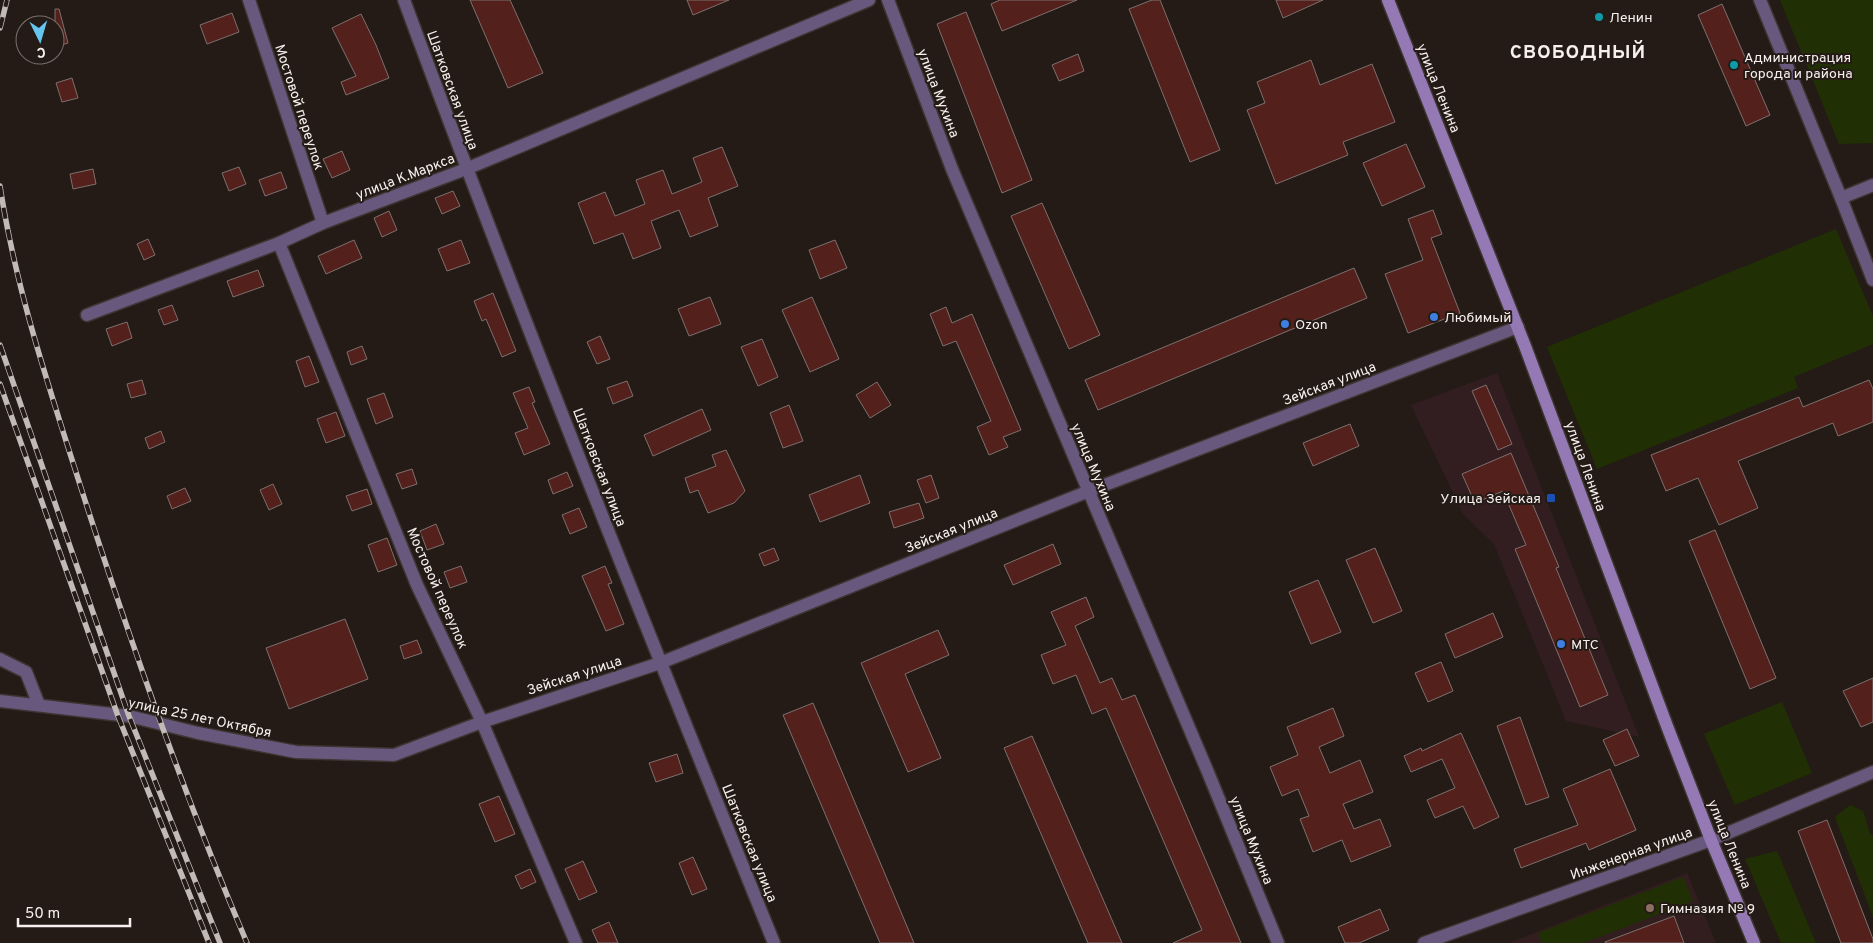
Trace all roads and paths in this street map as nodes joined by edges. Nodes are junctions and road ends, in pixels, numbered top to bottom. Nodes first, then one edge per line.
1 (249, 0) edge
2 (404, 0) edge
3 (869, 0) edge
4 (888, 0) edge
5 (1388, 0) edge
6 (1760, 0) edge
7 (466, 169) junction
8 (1873, 185) edge
9 (1842, 198) junction
10 (323, 223) junction
11 (278, 243) junction
12 (1873, 280) edge
13 (88, 316) dead end
14 (1518, 327) junction
15 (1089, 491) junction
16 (0, 659) edge
17 (660, 663) junction
18 (0, 701) edge
19 (39, 705) junction
20 (482, 722) junction
21 (394, 755) joint
22 (1873, 772) edge
23 (1711, 840) junction
24 (576, 943) edge
25 (774, 943) edge
26 (1278, 943) edge
27 (1424, 943) edge
28 (1754, 943) edge

1 - 10 street, Мостовой переулок
2 - 7 street, Шатковская улица
3 - 7 street, улица К.Маркса
4 - 15 street, улица Мухина
5 - 14 main road, улица Ленина
6 - 9 street
7 - 10 street, улица К.Маркса
7 - 17 street, Шатковская улица
8 - 9 street
9 - 12 street
10 - 11 street, улица К.Маркса
11 - 13 street, улица К.Маркса
11 - 20 street, Мостовой переулок
14 - 15 street, Зейская улица
14 - 23 main road, улица Ленина
15 - 17 street, Зейская улица
15 - 26 street, улица Мухина
16 - 19 street
17 - 20 street, Зейская улица
17 - 25 street, Шатковская улица
18 - 19 street, улица 25 лет Октября
19 - 21 street, улица 25 лет Октября
20 - 21 street, Зейская улица
20 - 24 street, Мостовой переулок
22 - 23 street, Инженерная улица
23 - 27 street, Инженерная улица
23 - 28 main road, улица Ленина

